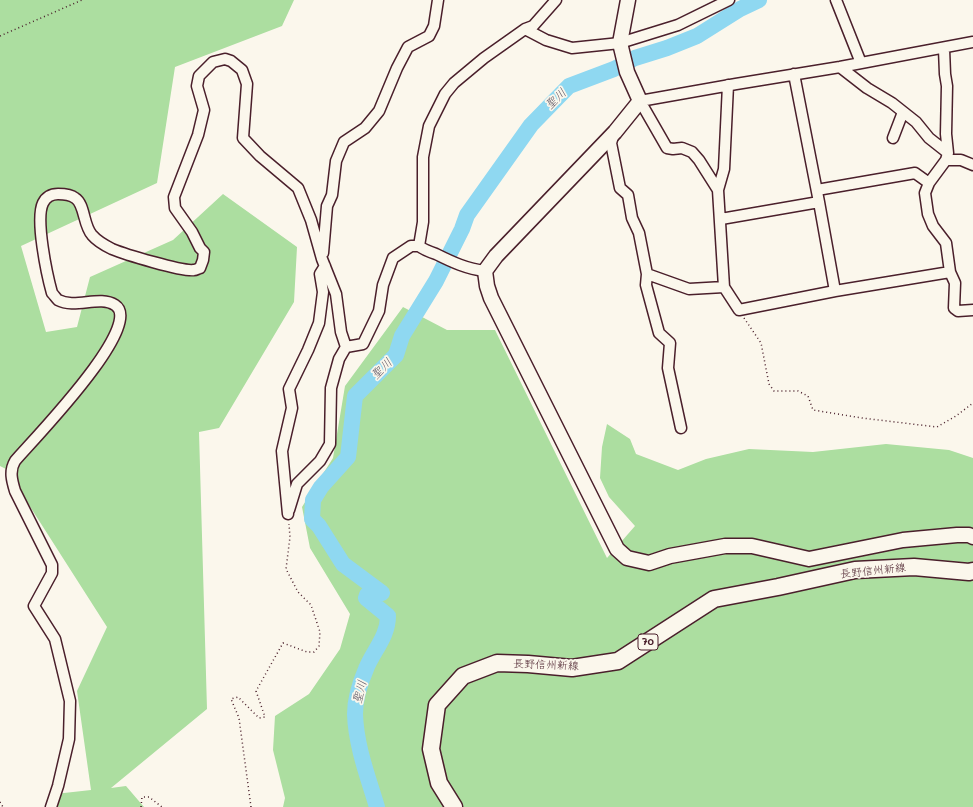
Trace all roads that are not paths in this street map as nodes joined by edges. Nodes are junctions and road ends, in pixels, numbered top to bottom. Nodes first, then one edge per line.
1 (438, 0) edge
2 (556, 0) edge
3 (628, 0) edge
4 (730, 0) edge
5 (836, 0) edge
6 (525, 29) junction
7 (973, 42) edge
8 (621, 47) junction
9 (944, 48) junction
10 (861, 63) junction
11 (840, 67) junction
12 (794, 74) junction
13 (728, 85) junction
14 (640, 102) junction
15 (903, 112) junction
16 (615, 132) junction
17 (893, 138) dead end
18 (947, 157) junction
19 (973, 164) edge
20 (929, 183) junction
21 (718, 190) junction
22 (817, 190) junction
23 (819, 202) junction
24 (721, 219) junction
25 (419, 246) junction
26 (324, 262) junction
27 (485, 271) junction
28 (950, 272) junction
29 (648, 274) junction
30 (724, 287) junction
31 (835, 291) junction
32 (973, 310) edge
33 (346, 347) junction
34 (681, 428) dead end
35 (973, 537) edge
36 (973, 571) edge
37 (51, 807) edge
38 (454, 807) edge

1 - 26 street
2 - 6 street
3 - 8 street
4 - 8 street
5 - 10 street
6 - 8 street
6 - 25 street
7 - 9 street
8 - 14 street
9 - 10 street
9 - 18 street
10 - 11 street
11 - 12 street
11 - 15 street
12 - 13 street
12 - 22 street
13 - 14 street
13 - 21 street
14 - 16 street
14 - 21 street
15 - 17 street
15 - 18 street
16 - 27 street
16 - 29 street
18 - 19 street
18 - 20 street
20 - 22 street
20 - 28 street
21 - 24 street
22 - 23 street
23 - 24 street
23 - 31 street
24 - 30 street
25 - 27 street
25 - 33 street
26 - 33 street
26 - 33 street
26 - 37 street
27 - 35 street
28 - 31 street
28 - 32 street
29 - 30 street
29 - 34 street
30 - 31 street
36 - 38 main road, 長野信州新線 / 70

